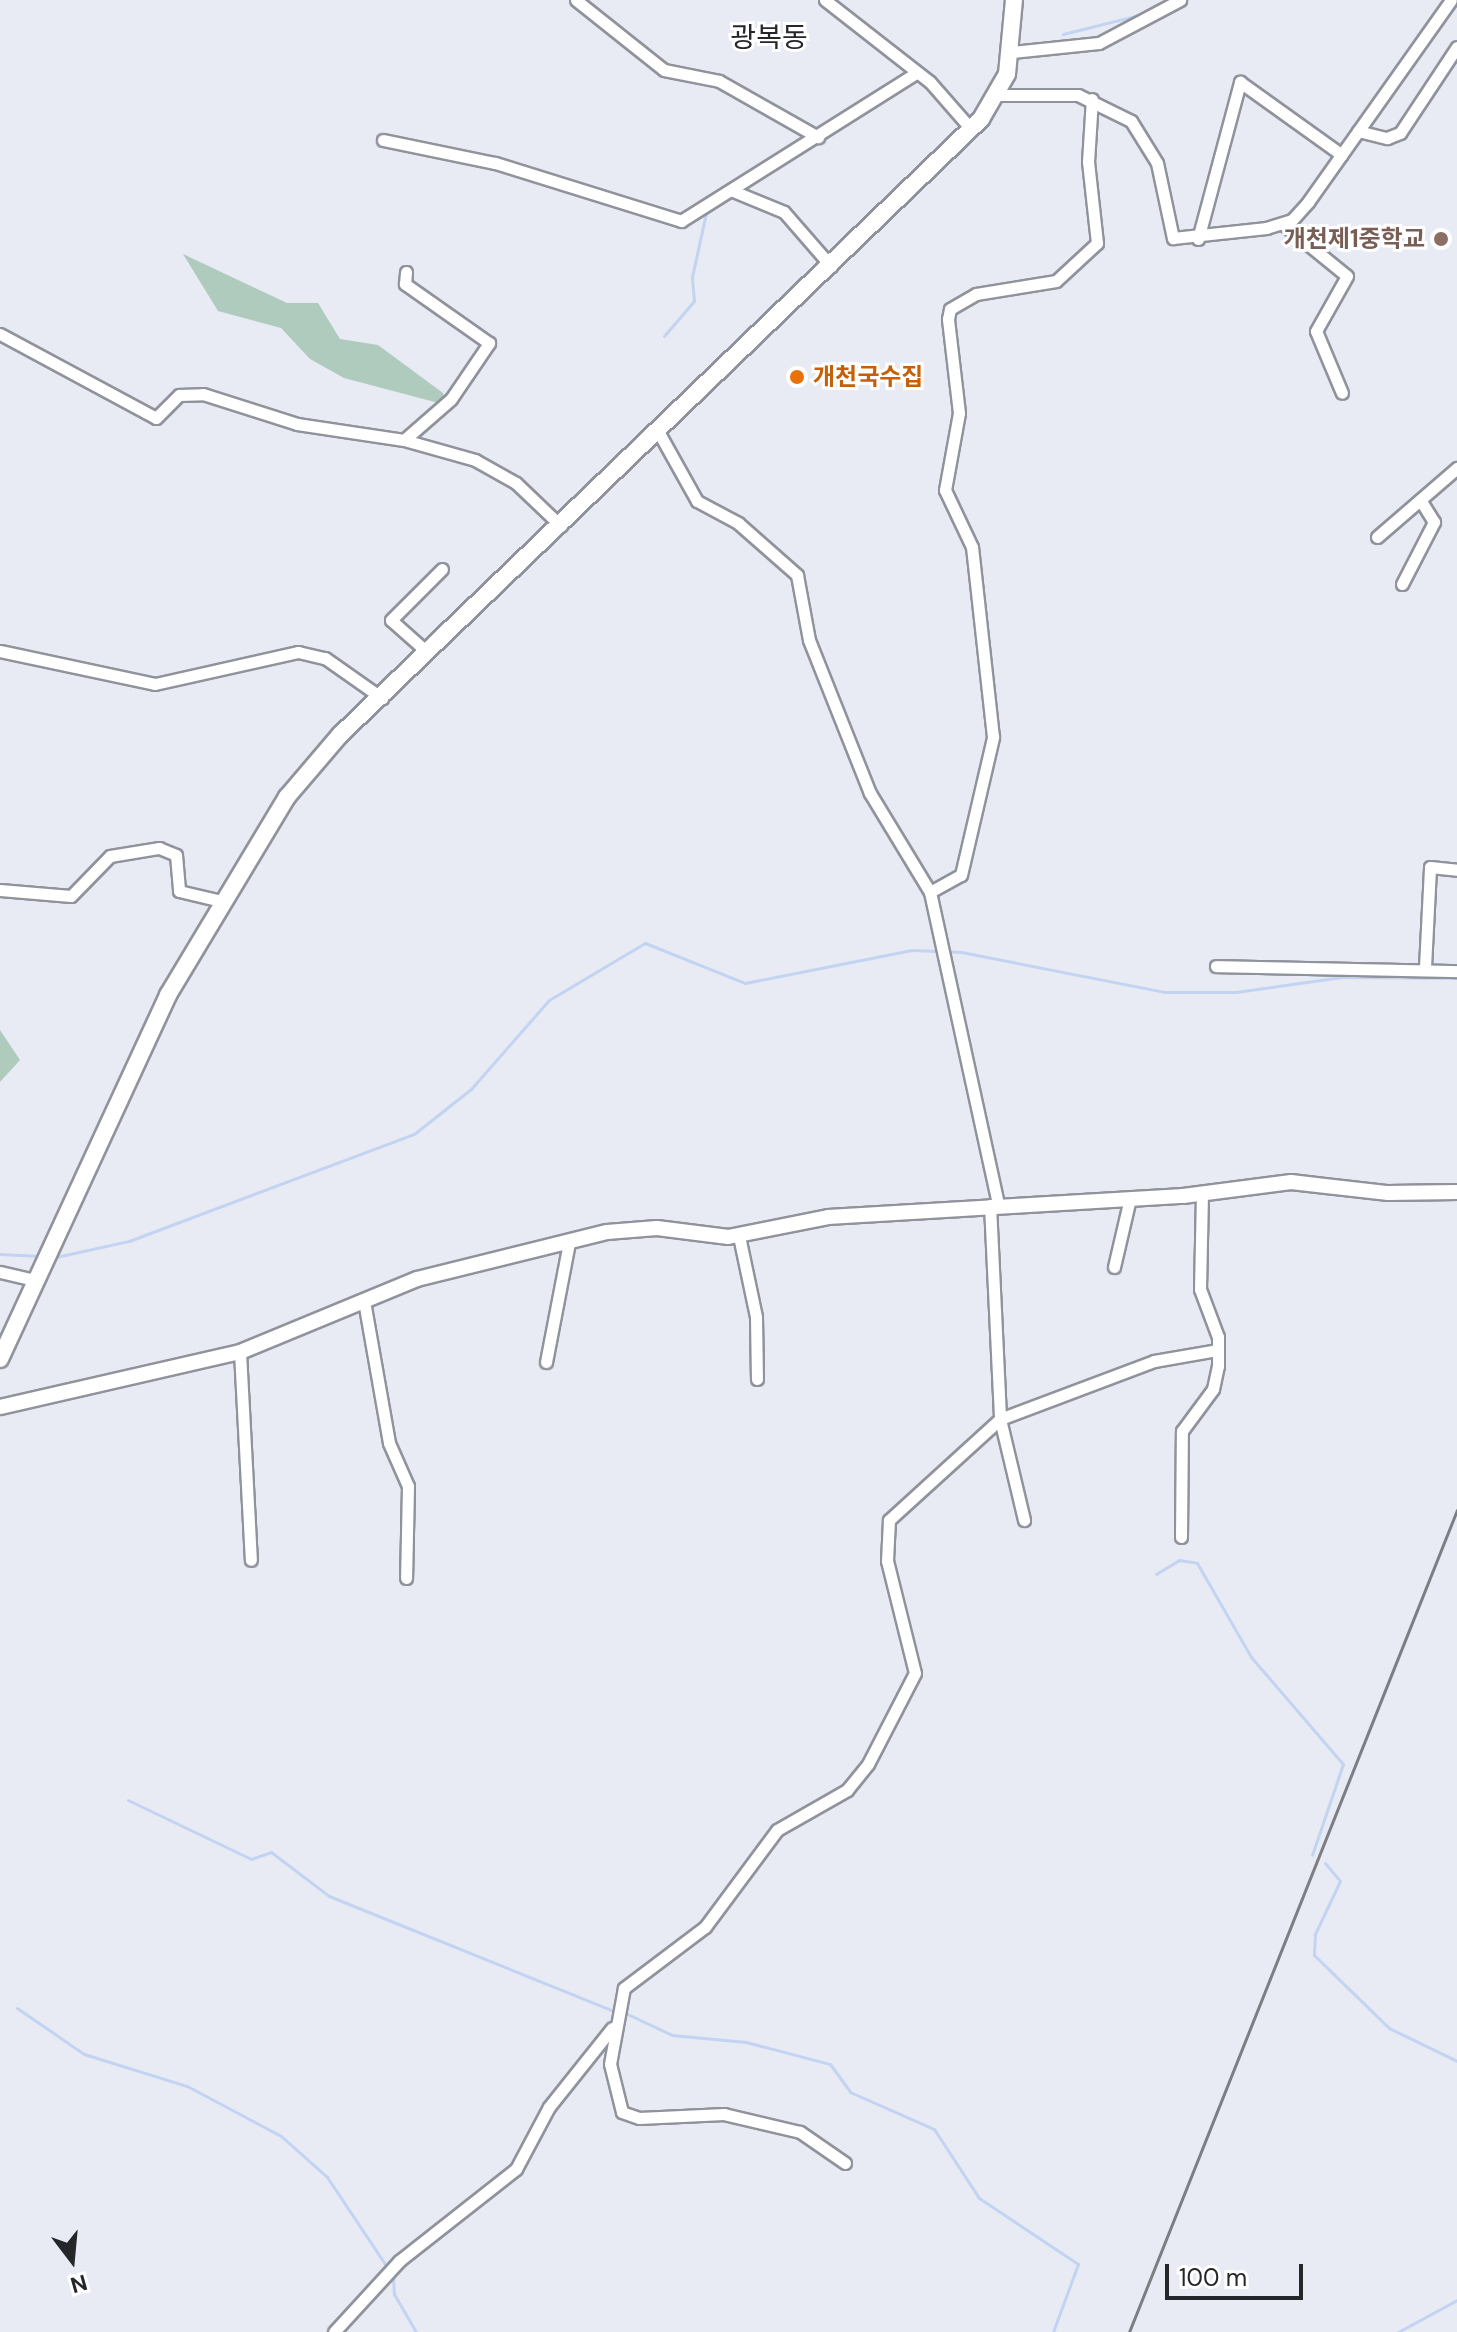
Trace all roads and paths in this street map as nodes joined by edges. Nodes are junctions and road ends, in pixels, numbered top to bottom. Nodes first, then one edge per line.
1 (576, 0) edge
2 (825, 0) edge
3 (1014, 0) edge
4 (1180, 0) edge
5 (1451, 0) edge
6 (1457, 47) edge
7 (1012, 52) junction
8 (916, 73) junction
9 (998, 95) junction
10 (1092, 99) junction
11 (971, 129) junction
12 (1358, 131) junction
13 (818, 137) junction
14 (383, 140) dead end
15 (1342, 155) junction
16 (732, 191) junction
17 (1283, 224) junction
18 (1198, 239) junction
19 (831, 266) junction
20 (406, 272) dead end
21 (0, 334) edge
22 (1342, 393) dead end
23 (659, 433) junction
24 (404, 440) junction
25 (1457, 468) edge
26 (1420, 500) junction
27 (561, 526) junction
28 (1377, 537) dead end
29 (442, 569) dead end
30 (1402, 584) dead end
31 (0, 651) edge
32 (427, 652) junction
33 (382, 698) junction
34 (1457, 870) edge
35 (0, 890) edge
36 (930, 892) junction
37 (221, 901) junction
38 (1216, 966) dead end
39 (1425, 967) junction
40 (1457, 971) edge
41 (1457, 1192) edge
42 (1202, 1195) junction
43 (1130, 1198) junction
44 (994, 1204) junction
45 (739, 1236) junction
46 (569, 1243) junction
47 (1114, 1267) dead end
48 (0, 1272) edge
49 (39, 1275) junction
50 (364, 1301) junction
51 (1218, 1350) junction
52 (240, 1352) junction
53 (0, 1359) edge
54 (546, 1362) dead end
55 (757, 1379) dead end
56 (0, 1407) edge
57 (1000, 1419) junction
58 (1024, 1520) dead end
59 (1181, 1537) dead end
60 (251, 1560) dead end
61 (406, 1578) dead end
62 (613, 2028) junction
63 (845, 2163) dead end
64 (334, 2332) edge

1 - 13 street
2 - 8 street
3 - 7 main road
4 - 7 street
5 - 12 street
6 - 12 street
7 - 9 main road
8 - 11 street
8 - 13 street
9 - 10 street
9 - 11 main road
10 - 18 street
10 - 36 street
11 - 19 main road
12 - 15 street
13 - 16 street
14 - 16 street
15 - 17 street
15 - 18 street
16 - 19 street
17 - 18 street
17 - 22 street
19 - 23 main road
20 - 24 street
21 - 24 street
23 - 27 main road
23 - 36 street
24 - 27 street
25 - 26 street
26 - 28 street
26 - 30 street
27 - 32 main road
29 - 32 street
31 - 33 street
32 - 33 main road
33 - 37 main road
34 - 39 street
35 - 37 street
36 - 44 street
37 - 49 main road
38 - 39 street
39 - 40 street
41 - 42 street
42 - 43 street
42 - 51 street
43 - 44 street
43 - 47 street
44 - 45 street
44 - 57 street
45 - 46 street
45 - 55 street
46 - 50 street
46 - 54 street
48 - 49 street
49 - 53 main road
50 - 52 street
50 - 61 street
51 - 57 street
51 - 59 street
52 - 56 street
52 - 60 street
57 - 58 street
57 - 62 street
62 - 63 street
62 - 64 street

